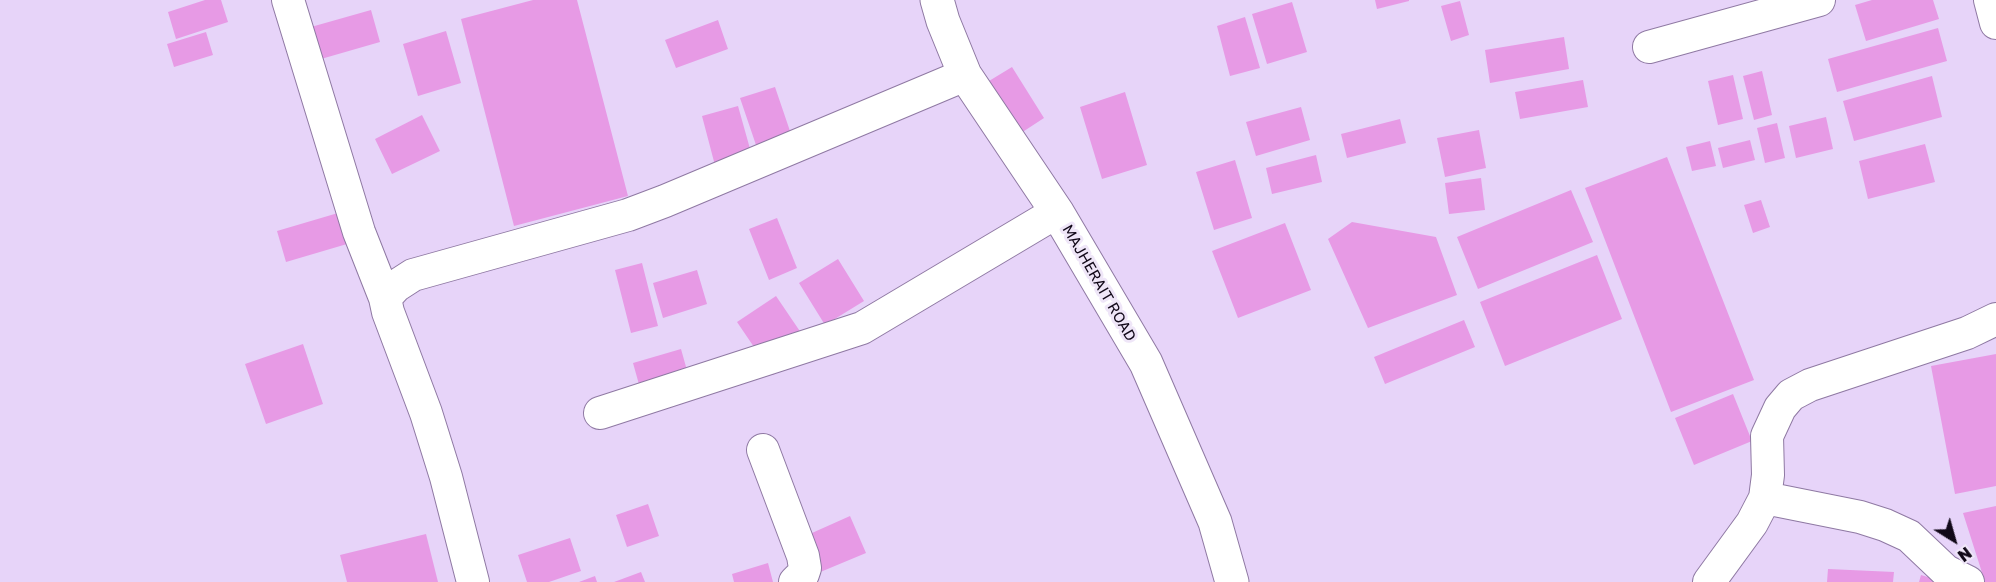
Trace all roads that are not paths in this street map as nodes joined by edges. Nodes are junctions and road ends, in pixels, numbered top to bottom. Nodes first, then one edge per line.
1 (288, 0) edge
2 (937, 0) edge
3 (1819, 0) edge
4 (1990, 0) edge
5 (1996, 23) edge
6 (1649, 47) dead end
7 (965, 75) junction
8 (1057, 212) junction
9 (385, 298) junction
10 (1996, 319) edge
11 (600, 413) dead end
12 (764, 450) dead end
13 (1765, 498) junction
14 (473, 582) edge
15 (795, 582) edge
16 (1232, 582) edge
17 (1709, 582) edge
18 (1968, 582) edge

1 - 9 street
2 - 7 street, MAJHERAIT ROAD
3 - 6 street
4 - 5 street
7 - 8 street, MAJHERAIT ROAD
7 - 9 street
8 - 11 street
8 - 16 street, MAJHERAIT ROAD
9 - 14 street
10 - 13 street
12 - 15 street
13 - 17 street
13 - 18 street

